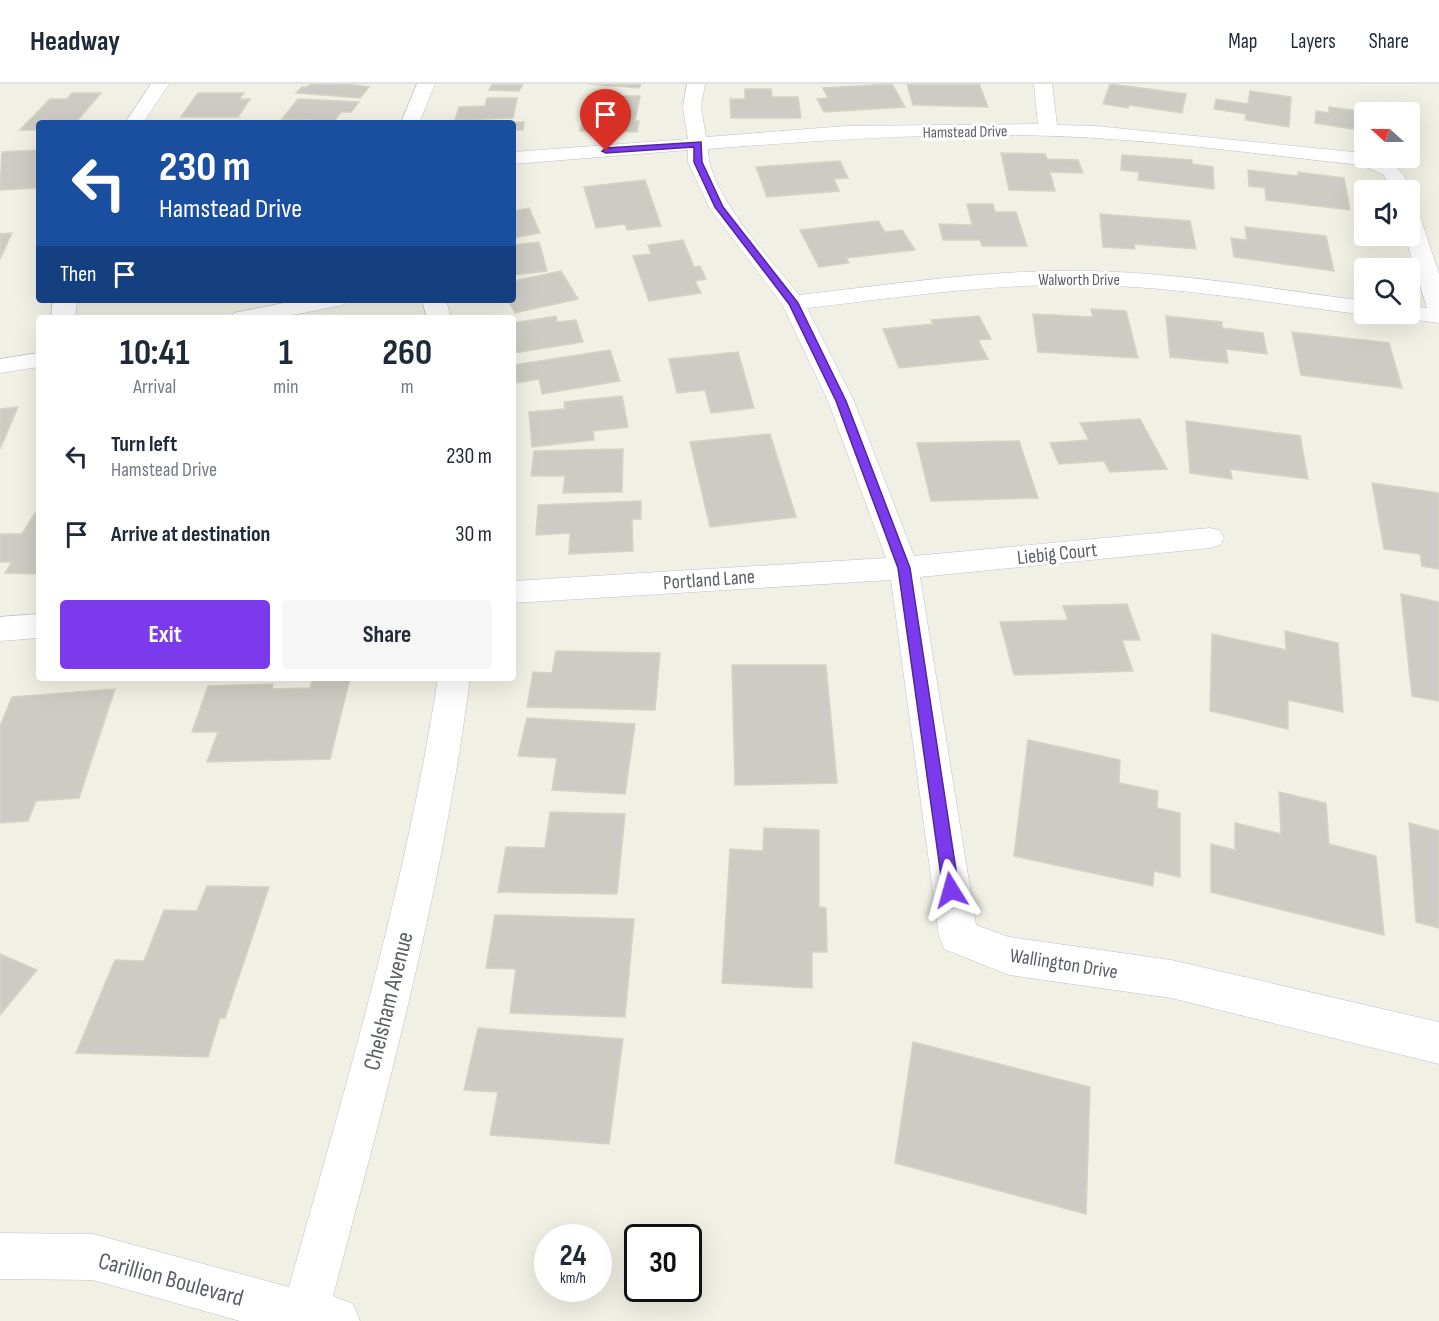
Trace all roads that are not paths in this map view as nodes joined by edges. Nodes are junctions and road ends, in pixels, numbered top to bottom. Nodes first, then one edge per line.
1 (160, 84) edge
2 (426, 84) edge
3 (696, 84) edge
4 (1043, 84) edge
5 (136, 120) edge
6 (411, 120) edge
7 (1048, 130) junction
8 (698, 144) junction
9 (516, 158) edge
10 (1398, 180) edge
11 (1419, 246) edge
12 (320, 303) edge
13 (793, 303) junction
14 (1354, 307) edge
15 (1439, 309) edge
16 (1420, 314) edge
17 (258, 315) edge
18 (1439, 316) edge
19 (36, 360) edge
20 (0, 366) edge
21 (1210, 538) dead end
22 (904, 568) junction
23 (516, 592) edge
24 (36, 626) edge
25 (0, 629) edge
26 (454, 681) edge
27 (1439, 1043) edge
28 (0, 1256) edge
29 (307, 1320) edge

1 - 5 street
2 - 6 street
3 - 8 street, Wallington Drive
4 - 7 street
7 - 8 street, Hamstead Drive
7 - 10 street, Hamstead Drive
8 - 9 street, Hamstead Drive
8 - 13 street, Wallington Drive
11 - 15 street
12 - 17 street
13 - 14 street, Walworth Drive
13 - 22 street, Wallington Drive
16 - 18 street
19 - 20 street
21 - 22 street, Liebig Court
22 - 23 street, Portland Lane
22 - 27 street, Wallington Drive
24 - 25 street
26 - 29 street, Chelsham Avenue
28 - 29 street, Carillion Boulevard

